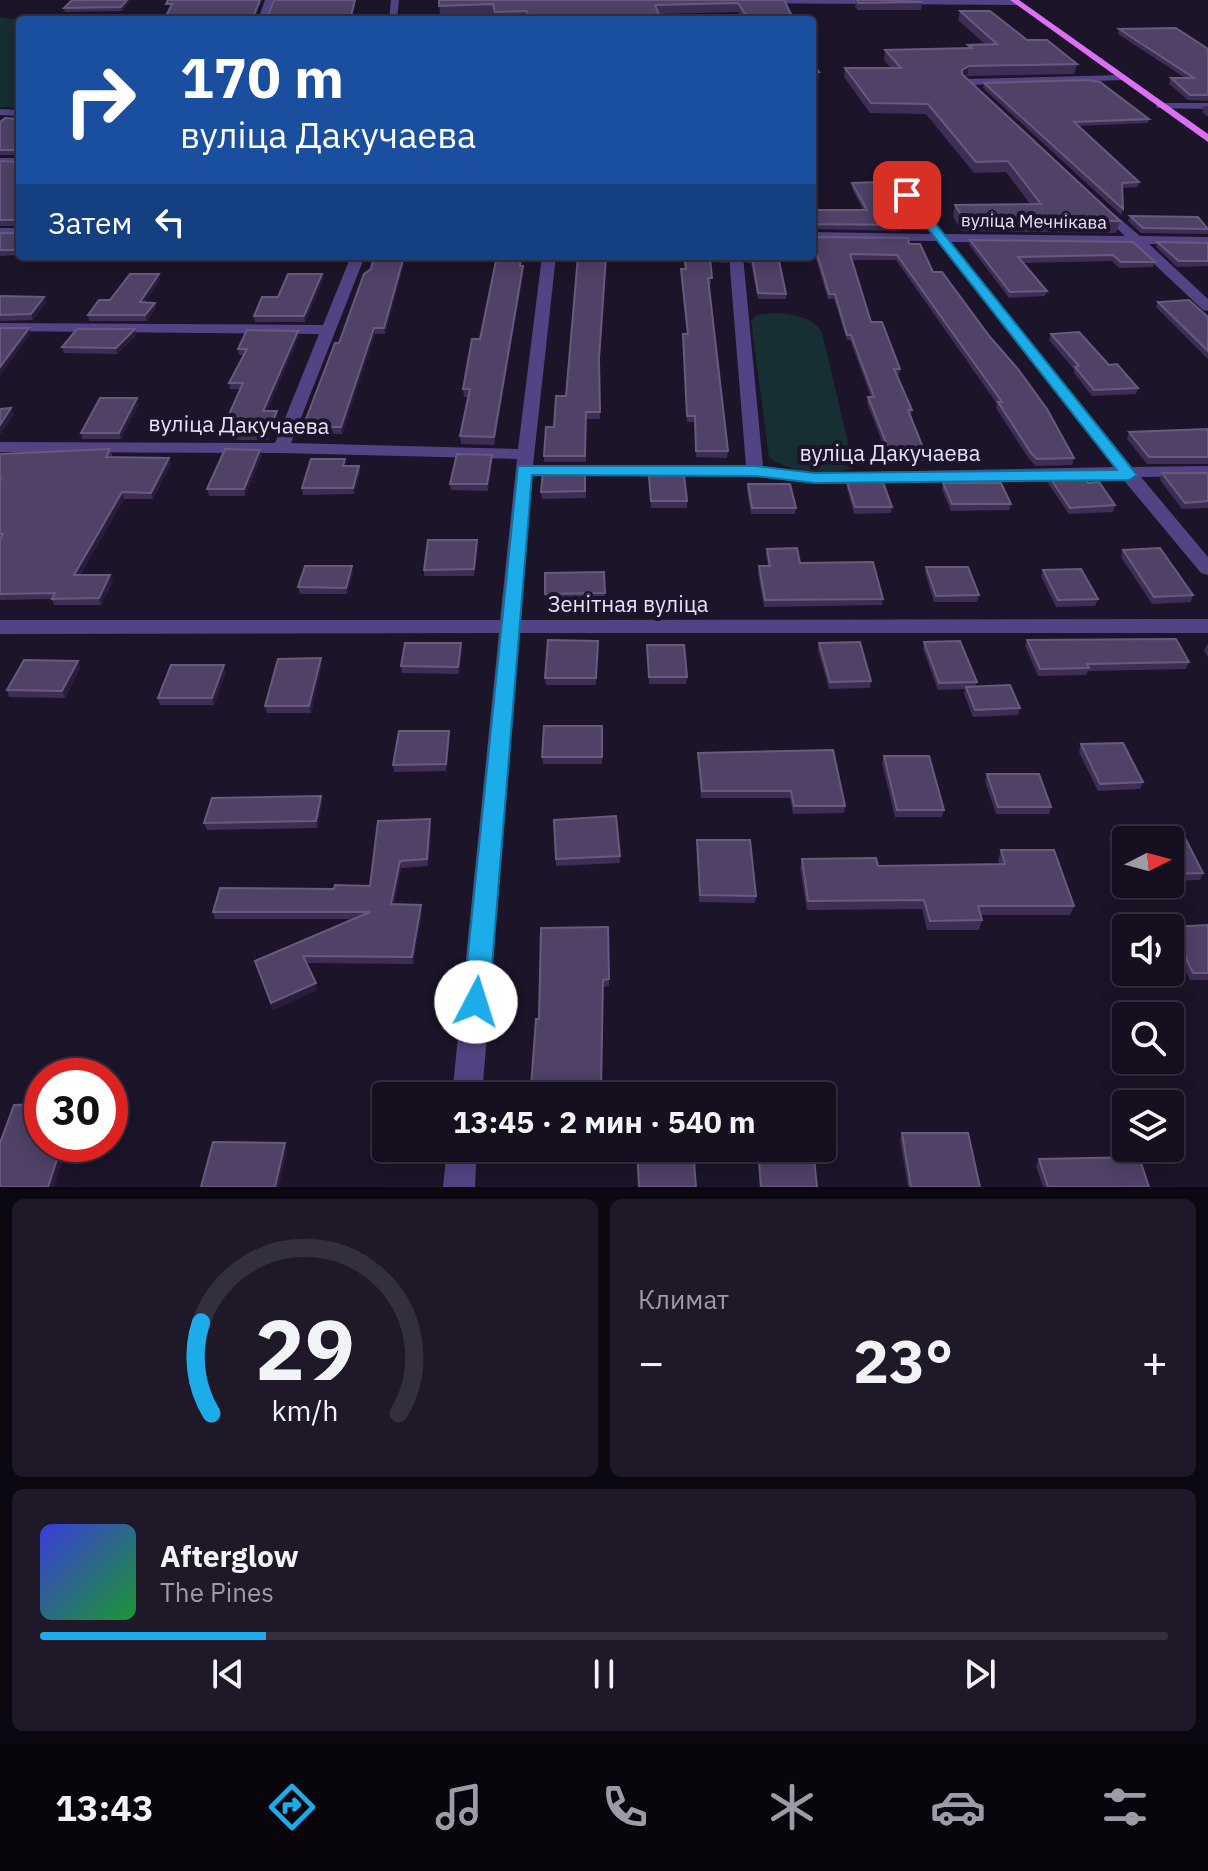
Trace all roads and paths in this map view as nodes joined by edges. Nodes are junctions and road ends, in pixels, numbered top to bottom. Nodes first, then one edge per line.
1 (709, 0) edge
2 (737, 1) edge
3 (1016, 1) edge
4 (1122, 78) junction
5 (978, 93) edge
6 (1161, 106) junction
7 (1208, 106) edge
8 (1208, 139) edge
9 (890, 174) dead end
10 (1092, 199) edge
11 (816, 236) edge
12 (939, 238) junction
13 (1137, 241) junction
14 (1208, 241) edge
15 (356, 260) edge
16 (549, 260) edge
17 (736, 260) edge
18 (1208, 307) edge
19 (0, 327) edge
20 (329, 330) junction
21 (0, 447) edge
22 (281, 448) junction
23 (525, 462) junction
24 (755, 471) junction
25 (1208, 471) edge
26 (1129, 475) junction
27 (1208, 569) edge
28 (1208, 626) edge
29 (0, 627) edge
30 (510, 628) junction
31 (468, 1082) edge
32 (461, 1162) edge
33 (459, 1187) edge

1 - 2 street
2 - 3 street
3 - 4 main road
4 - 5 street
4 - 6 main road
6 - 7 street
6 - 8 main road
9 - 12 street
10 - 13 street
11 - 12 street, вуліца Мечнікава
12 - 13 street, вуліца Мечнікава
12 - 26 street
13 - 14 street, вуліца Мечнікава
13 - 18 street
15 - 20 street
16 - 23 street
17 - 24 street
19 - 20 street
20 - 22 street
21 - 22 street, вуліца Дакучаева
22 - 23 street, вуліца Дакучаева
23 - 24 street, вуліца Дакучаева
23 - 30 street
24 - 26 street, вуліца Дакучаева
25 - 26 street, вуліца Дакучаева
26 - 27 street
28 - 30 street, Зенітная вуліца
29 - 30 street, Зенітная вуліца
30 - 31 street
32 - 33 street

